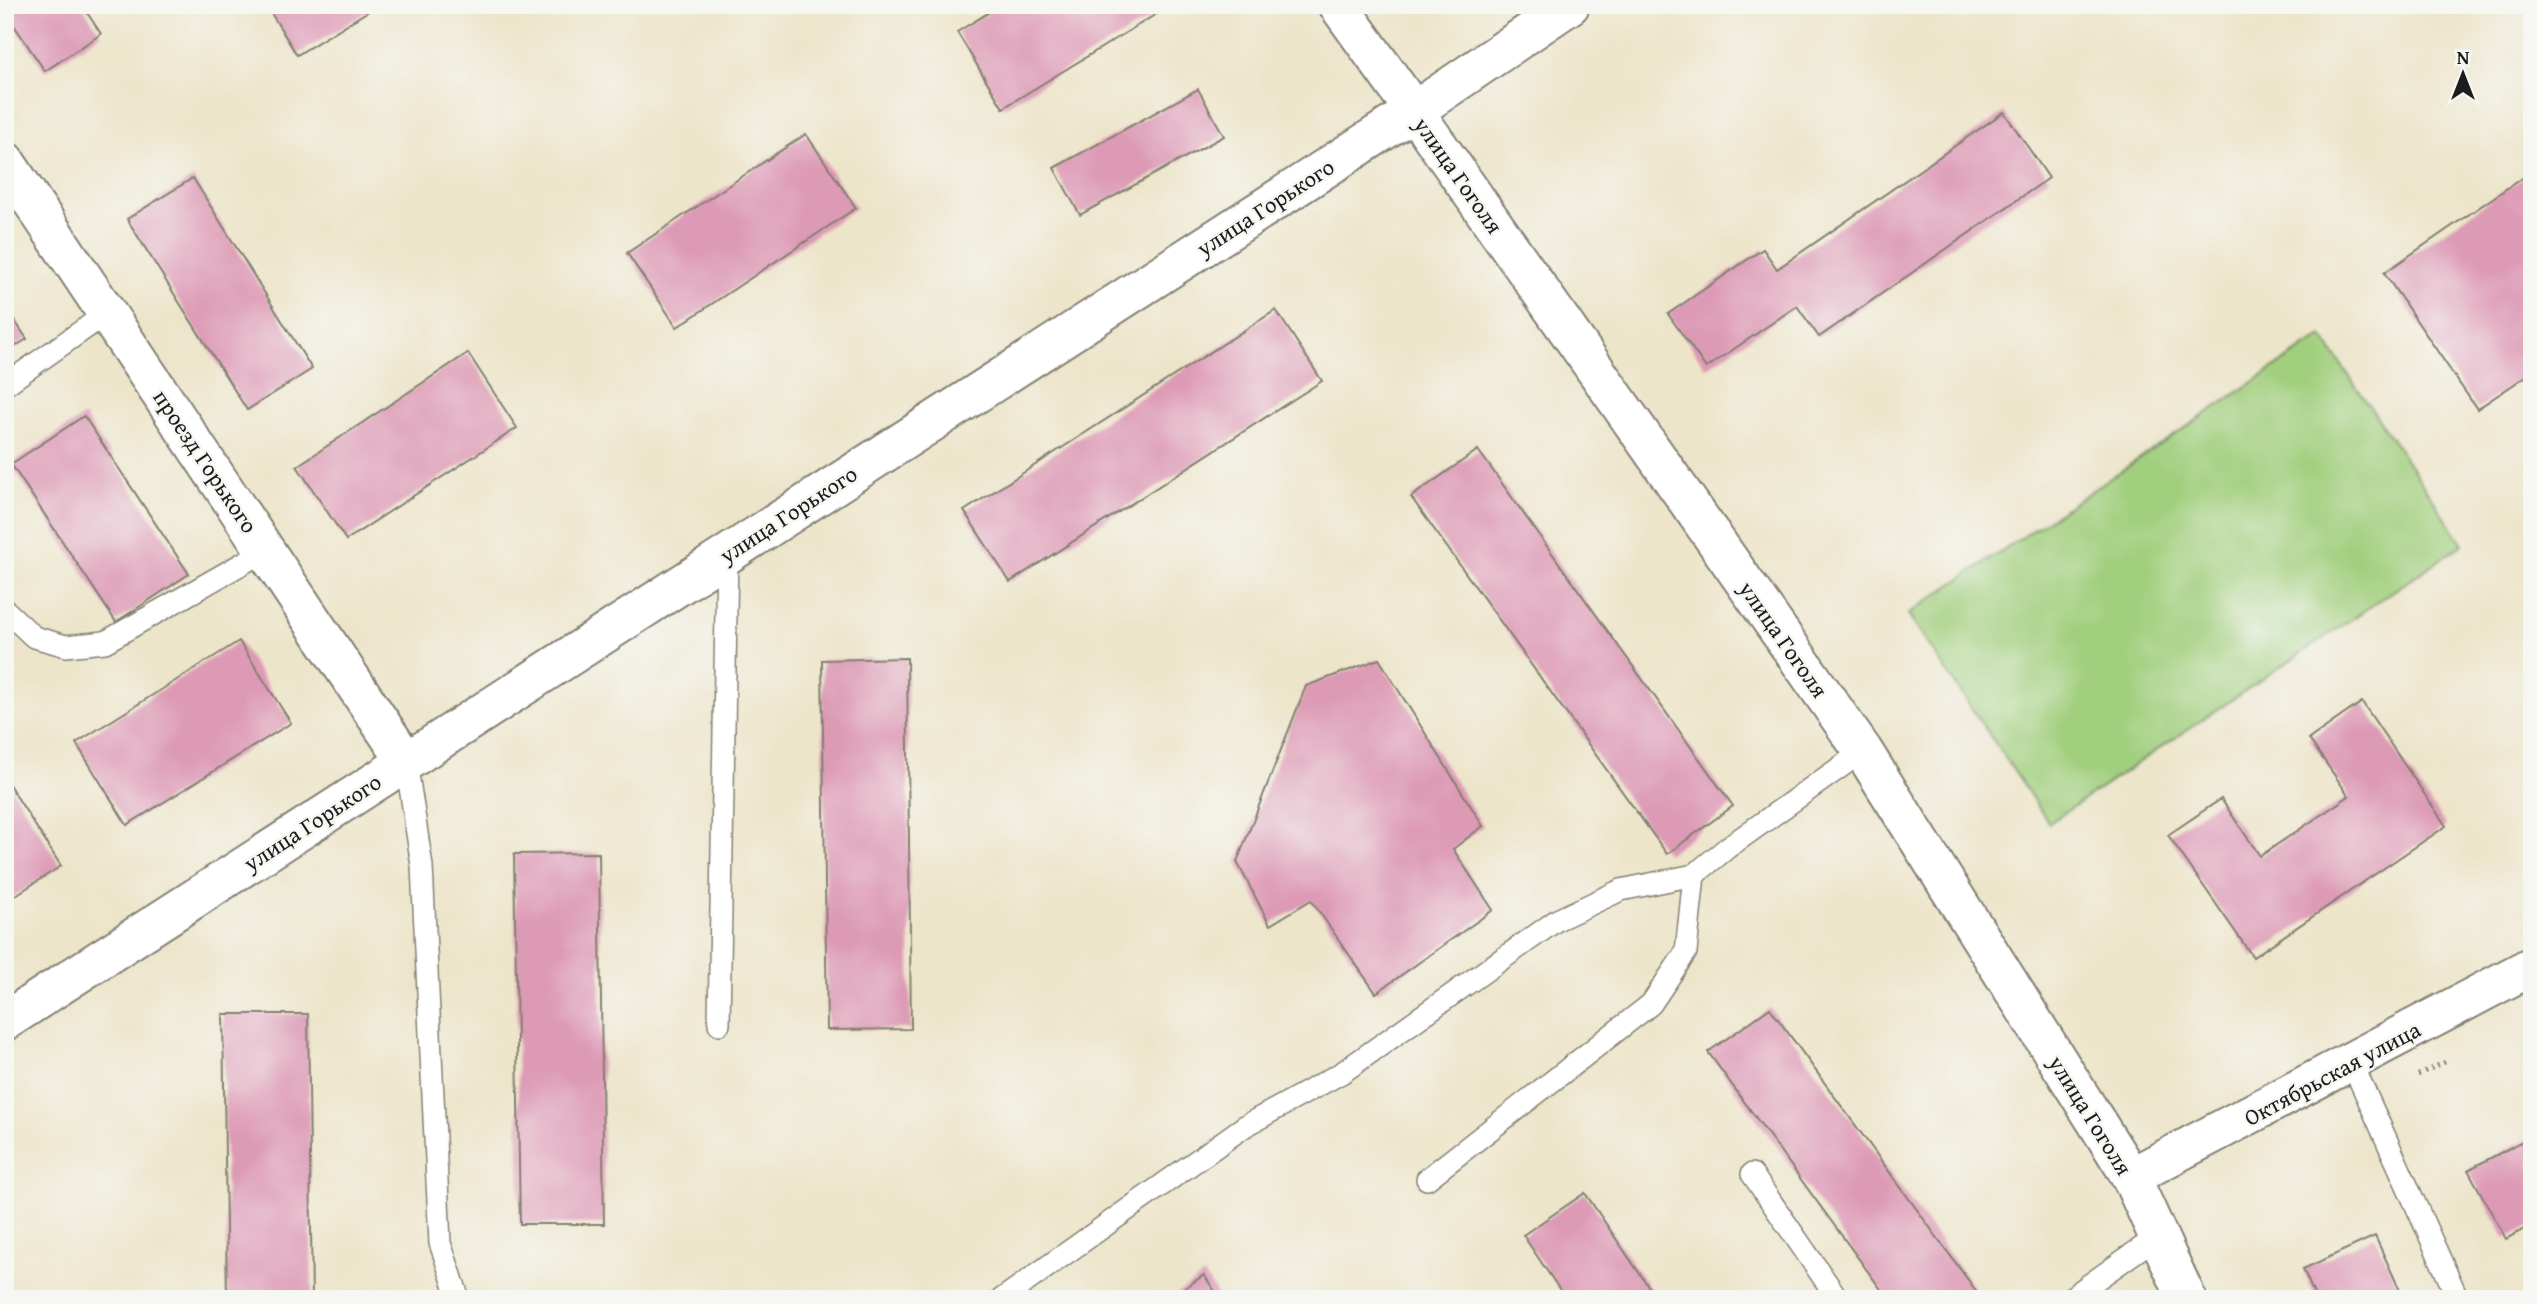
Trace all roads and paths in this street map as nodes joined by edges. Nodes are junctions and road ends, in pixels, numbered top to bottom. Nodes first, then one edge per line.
1 (1338, 5) edge
2 (1570, 5) edge
3 (1415, 111) junction
4 (5, 161) edge
5 (107, 313) junction
6 (5, 385) edge
7 (266, 551) junction
8 (727, 554) junction
9 (5, 610) edge
10 (1863, 751) junction
11 (406, 761) junction
12 (1694, 875) junction
13 (2532, 966) edge
14 (5, 1021) edge
15 (719, 1024) dead end
16 (2351, 1061) junction
17 (1752, 1174) dead end
18 (2131, 1177) junction
19 (1427, 1180) dead end
20 (2158, 1236) junction
21 (458, 1299) edge
22 (1002, 1299) edge
23 (1838, 1299) edge
24 (2069, 1299) edge
25 (2188, 1299) edge
26 (2458, 1299) edge

1 - 3 street, улица Гоголя
2 - 3 street, улица Горького
3 - 8 street, улица Горького
3 - 10 street, улица Гоголя
4 - 5 street, проезд Горького
5 - 6 lane
5 - 7 street, проезд Горького
7 - 9 lane
7 - 11 street, проезд Горького
8 - 11 street, улица Горького
8 - 15 lane
10 - 12 lane
10 - 18 street, улица Гоголя
11 - 14 street, улица Горького
11 - 21 lane
12 - 19 lane
12 - 22 lane
13 - 16 street, Октябрьская улица
16 - 18 street, Октябрьская улица
16 - 26 lane
17 - 23 lane
18 - 20 street, улица Гоголя
20 - 24 lane
20 - 25 street, улица Гоголя

